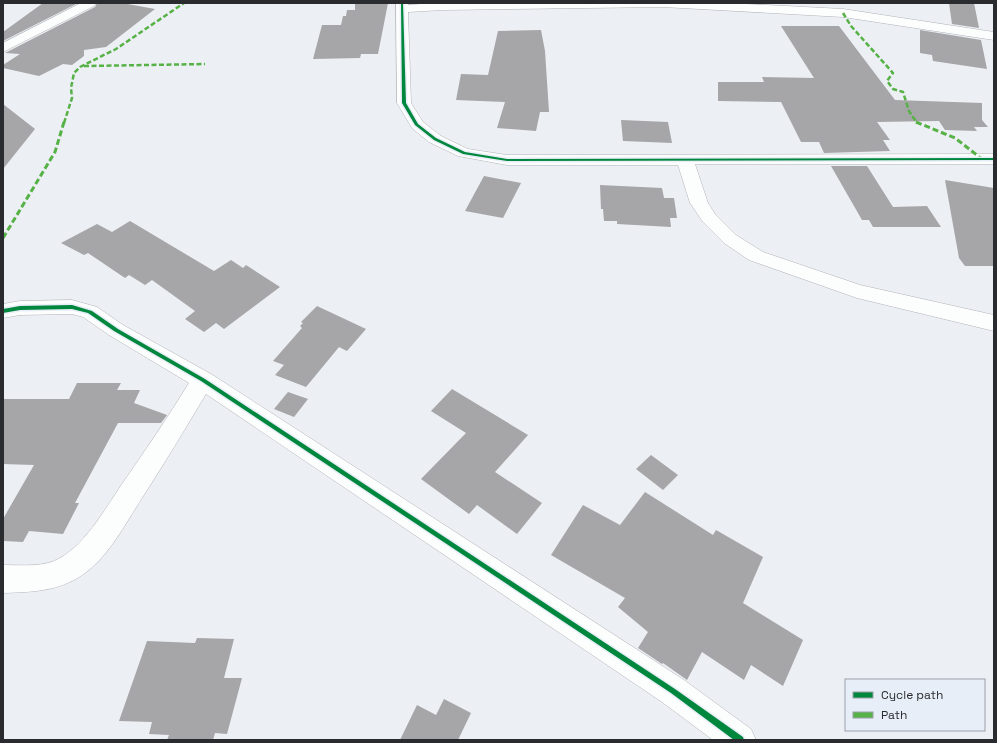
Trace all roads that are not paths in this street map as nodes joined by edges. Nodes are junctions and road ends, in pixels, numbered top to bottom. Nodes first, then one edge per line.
1 (90, 3) edge
2 (663, 3) edge
3 (402, 6) edge
4 (755, 6) edge
5 (994, 36) edge
6 (3, 48) edge
7 (994, 159) edge
8 (686, 160) junction
9 (3, 311) edge
10 (994, 323) edge
11 (203, 380) junction
12 (3, 579) edge
13 (740, 740) edge

1 - 6 street
2 - 3 street
2 - 4 street
3 - 8 street
4 - 5 street
7 - 8 street
8 - 10 street
9 - 11 street
11 - 12 street
11 - 13 street

